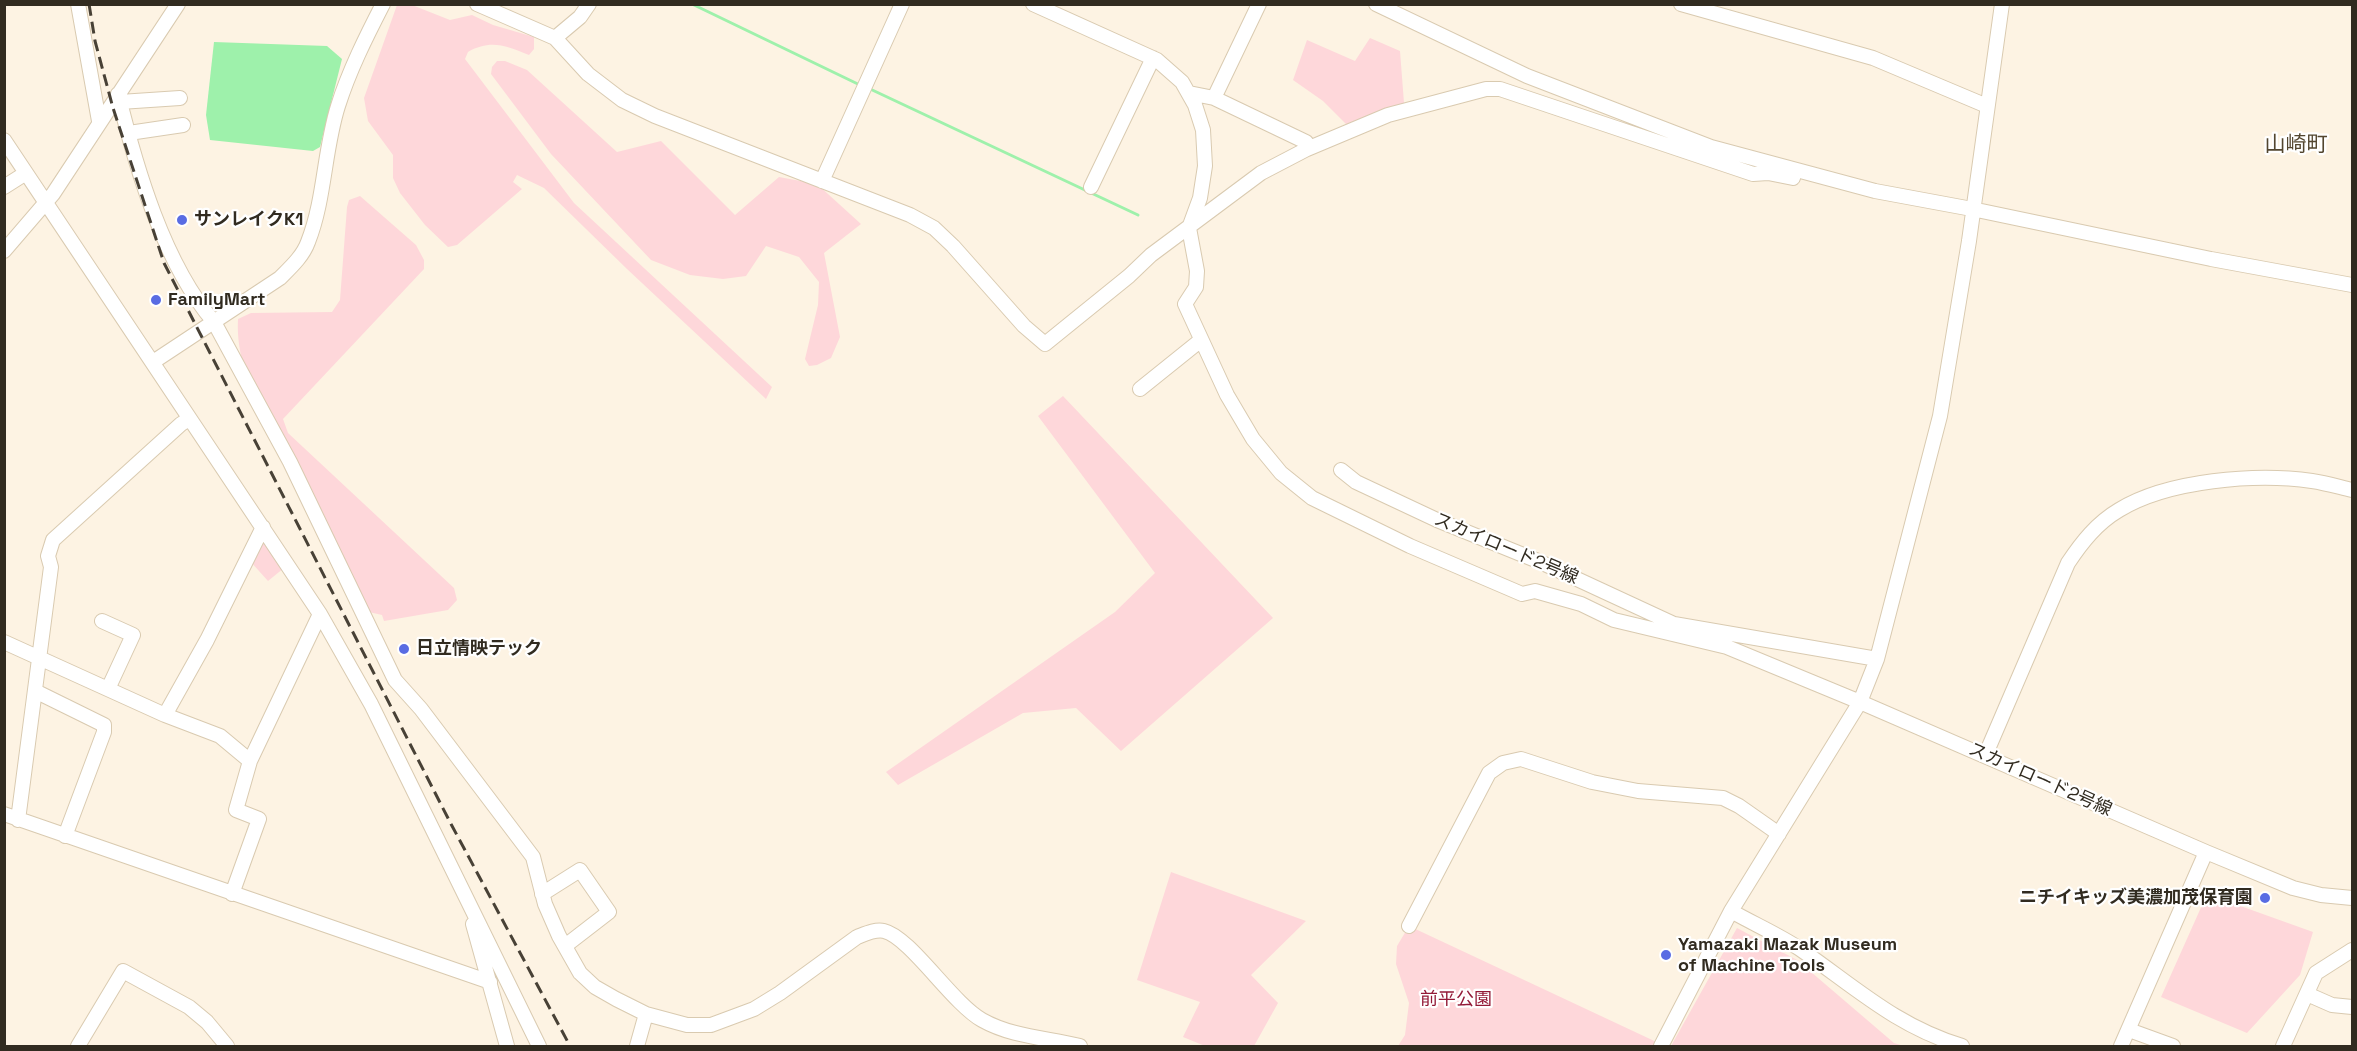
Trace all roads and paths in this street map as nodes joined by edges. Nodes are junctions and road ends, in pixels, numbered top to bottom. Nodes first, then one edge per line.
1 (78, 4) edge
2 (178, 4) edge
3 (383, 4) edge
4 (477, 4) edge
5 (589, 4) edge
6 (902, 4) edge
7 (1033, 4) edge
8 (1259, 4) edge
9 (1376, 4) edge
10 (1681, 4) edge
11 (2002, 4) edge
12 (555, 38) junction
13 (1153, 58) junction
14 (1189, 93) junction
15 (119, 98) junction
16 (180, 98) dead end
17 (1215, 98) junction
18 (1987, 106) junction
19 (99, 121) junction
20 (183, 125) dead end
21 (129, 133) junction
22 (4, 140) edge
23 (1307, 149) junction
24 (26, 173) junction
25 (822, 181) junction
26 (1091, 187) dead end
27 (4, 188) edge
28 (1861, 188) junction
29 (46, 203) junction
30 (1972, 209) junction
31 (1189, 228) junction
32 (4, 251) edge
33 (2352, 285) edge
34 (214, 322) junction
35 (1201, 340) junction
36 (153, 362) junction
37 (1140, 389) dead end
38 (189, 419) junction
39 (1341, 470) dead end
40 (2352, 490) edge
41 (263, 527) junction
42 (320, 614) junction
43 (102, 621) dead end
44 (4, 642) edge
45 (39, 657) junction
46 (1877, 659) junction
47 (108, 689) junction
48 (35, 691) junction
49 (1860, 702) junction
50 (165, 715) junction
51 (1985, 756) junction
52 (250, 761) junction
53 (4, 814) edge
54 (18, 820) junction
55 (1779, 834) junction
56 (65, 836) junction
57 (2206, 852) junction
58 (232, 894) junction
59 (542, 894) junction
60 (467, 898) junction
61 (2352, 898) edge
62 (1731, 911) junction
63 (1409, 926) dead end
64 (565, 946) junction
65 (2352, 950) edge
66 (490, 982) junction
67 (2307, 994) junction
68 (2352, 1007) edge
69 (646, 1014) junction
70 (2129, 1030) junction
71 (78, 1047) edge
72 (227, 1047) edge
73 (507, 1047) edge
74 (539, 1047) edge
75 (637, 1047) edge
76 (1080, 1047) edge
77 (1661, 1047) edge
78 (1962, 1047) edge
79 (2121, 1047) edge
80 (2173, 1047) edge
81 (2283, 1047) edge

1 - 19 street
2 - 15 street
3 - 34 street
4 - 12 street
5 - 12 street
6 - 25 street
7 - 13 street
8 - 17 street
9 - 28 street
10 - 18 street
11 - 18 street
12 - 25 street
13 - 14 street
13 - 26 street
14 - 17 street
14 - 31 street
15 - 16 street
15 - 19 street
15 - 21 street
17 - 23 street
18 - 30 street
19 - 29 street
20 - 21 street
21 - 34 street
22 - 24 street
23 - 28 street
23 - 31 street
24 - 27 street
24 - 29 street
25 - 31 street
28 - 30 street
29 - 32 street
29 - 36 street
30 - 33 street
30 - 46 street
31 - 35 street, スカイロード2号線
34 - 36 street
34 - 59 street
35 - 37 street
35 - 49 street, スカイロード2号線
36 - 38 street
38 - 41 street
38 - 45 street
39 - 46 street, スカイロード2号線
40 - 51 street
41 - 42 street
41 - 50 street
42 - 52 street
42 - 60 street
43 - 47 street
44 - 45 street
45 - 47 street
45 - 48 street
46 - 49 street
47 - 50 street
48 - 54 street
48 - 56 street
49 - 51 street, スカイロード2号線
49 - 55 street
50 - 52 street
51 - 57 street, スカイロード2号線
52 - 58 street
53 - 54 street
54 - 56 street
55 - 62 street
55 - 63 street
56 - 58 street
57 - 61 street, スカイロード2号線
57 - 70 street
58 - 66 street
59 - 64 street
59 - 64 street
60 - 66 street
60 - 74 street
62 - 77 street
62 - 78 street
64 - 69 street
65 - 67 street
66 - 73 street
67 - 68 street
67 - 81 street
69 - 75 street
69 - 76 street
70 - 79 street
70 - 80 street
71 - 72 street

